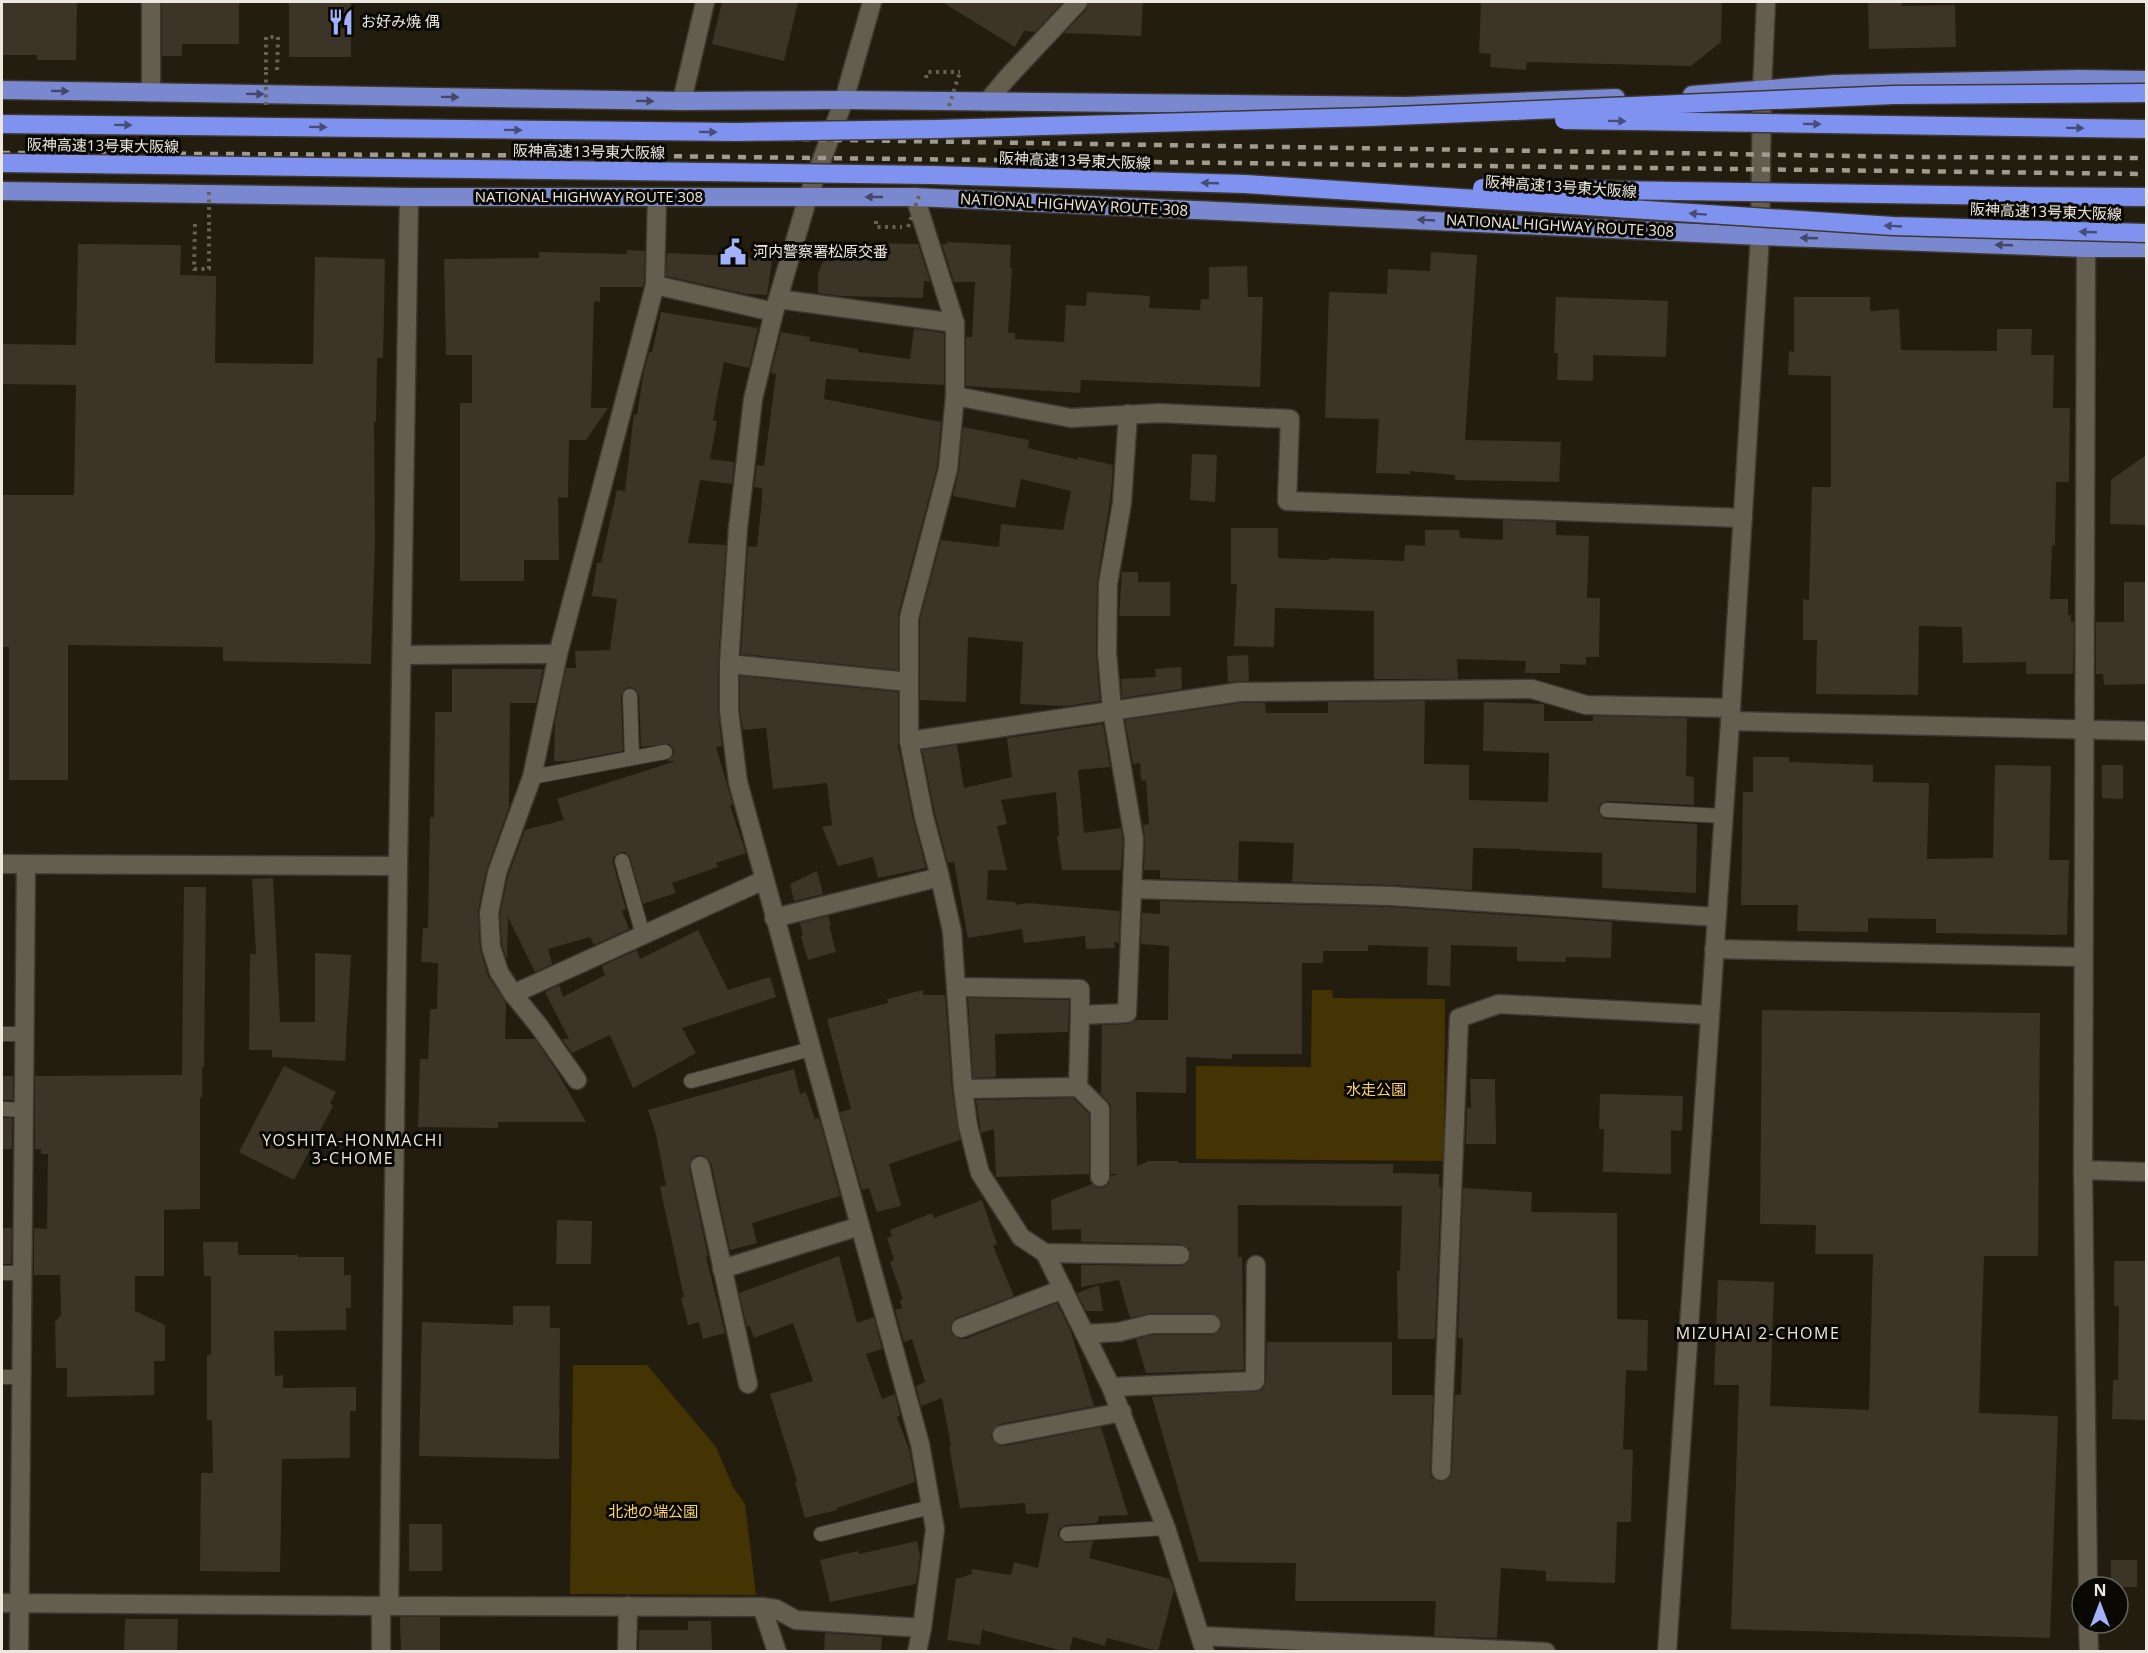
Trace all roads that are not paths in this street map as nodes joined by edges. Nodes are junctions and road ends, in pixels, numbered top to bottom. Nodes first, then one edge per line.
1 (151, 2) edge
2 (705, 2) edge
3 (872, 2) edge
4 (1078, 2) edge
5 (1766, 2) edge
6 (2146, 80) edge
7 (2, 90) edge
8 (1762, 90) junction
9 (151, 92) junction
10 (2146, 93) edge
11 (844, 100) junction
12 (682, 102) junction
13 (987, 102) junction
14 (1370, 117) junction
15 (2, 124) edge
16 (2146, 129) edge
17 (2, 163) edge
18 (1245, 184) junction
19 (2, 191) edge
20 (409, 197) junction
21 (657, 197) junction
22 (808, 197) junction
23 (915, 197) junction
24 (2146, 197) edge
25 (2146, 233) edge
26 (1760, 236) junction
27 (2086, 248) junction
28 (2146, 248) edge
29 (655, 285) junction
30 (776, 305) junction
31 (955, 323) junction
32 (955, 396) junction
33 (1128, 414) junction
34 (1743, 518) junction
35 (558, 654) junction
36 (402, 655) junction
37 (729, 664) junction
38 (909, 682) junction
39 (630, 696) dead end
40 (1112, 710) junction
41 (1730, 715) junction
42 (2084, 729) junction
43 (2146, 730) edge
44 (909, 741) junction
45 (665, 752) dead end
46 (632, 758) junction
47 (532, 777) junction
48 (1606, 810) dead end
49 (1723, 816) junction
50 (622, 861) dead end
51 (2, 864) edge
52 (26, 865) junction
53 (398, 866) junction
54 (940, 877) junction
55 (764, 880) junction
56 (1131, 889) junction
57 (1716, 917) junction
58 (774, 918) junction
59 (643, 935) junction
60 (1714, 948) junction
61 (2083, 957) junction
62 (956, 987) junction
63 (513, 994) junction
64 (1080, 1015) junction
65 (1709, 1015) junction
66 (2, 1034) edge
67 (25, 1034) junction
68 (811, 1049) junction
69 (577, 1080) dead end
70 (691, 1081) dead end
71 (1078, 1087) junction
72 (963, 1089) junction
73 (2, 1109) edge
74 (24, 1110) junction
75 (700, 1166) dead end
76 (2083, 1170) junction
77 (2146, 1172) edge
78 (1100, 1177) dead end
79 (860, 1226) junction
80 (1046, 1253) junction
81 (1179, 1255) dead end
82 (1256, 1265) dead end
83 (722, 1269) junction
84 (2, 1273) edge
85 (23, 1273) junction
86 (1063, 1289) junction
87 (1211, 1324) dead end
88 (961, 1328) dead end
89 (1085, 1334) junction
90 (2, 1377) edge
91 (22, 1377) junction
92 (748, 1384) dead end
93 (1111, 1387) junction
94 (1122, 1412) junction
95 (1002, 1435) dead end
96 (1441, 1471) dead end
97 (931, 1507) junction
98 (1166, 1528) junction
99 (821, 1534) dead end
100 (1067, 1534) dead end
101 (2088, 1575) edge
102 (2, 1603) edge
103 (20, 1603) junction
104 (385, 1606) junction
105 (628, 1606) junction
106 (762, 1607) junction
107 (922, 1628) junction
108 (2088, 1635) edge
109 (1203, 1644) edge
110 (19, 1652) edge
111 (381, 1652) edge
112 (627, 1652) edge
113 (777, 1652) edge
114 (917, 1652) edge
115 (1546, 1652) edge
116 (1667, 1652) edge
117 (2089, 1652) edge

1 - 9 street
2 - 12 street
3 - 11 street
4 - 13 street
5 - 8 street
6 - 8 highway
7 -> 9 highway
8 - 13 highway
8 - 26 street
9 -> 12 highway
10 - 14 highway, 阪神高速13号東大阪線, bridge
11 - 12 highway
11 - 13 highway
11 - 22 street
15 -> 14 highway, 阪神高速13号東大阪線, bridge
14 -> 16 highway, bridge
18 -> 17 highway, 阪神高速13号東大阪線, bridge
18 - 24 highway, bridge
25 -> 18 highway, 阪神高速13号東大阪線, bridge
19 - 20 highway, NATIONAL HIGHWAY ROUTE 308
20 - 21 highway, NATIONAL HIGHWAY ROUTE 308
20 - 36 street
21 - 22 highway, NATIONAL HIGHWAY ROUTE 308
21 - 29 street
23 -> 22 highway, NATIONAL HIGHWAY ROUTE 308
22 - 30 street
26 -> 23 highway, NATIONAL HIGHWAY ROUTE 308
23 - 31 street
27 -> 26 highway, NATIONAL HIGHWAY ROUTE 308
26 - 34 street
27 - 28 highway, NATIONAL HIGHWAY ROUTE 308
27 - 42 street
29 - 30 street
29 - 35 street
30 - 31 street
30 - 37 street
31 - 32 street
32 - 33 street
32 - 38 street
33 - 34 street
33 - 40 street
34 - 41 street
35 - 36 street
35 - 47 street
36 - 53 street
37 - 38 street
37 - 55 street
38 - 44 street
39 - 46 lane
40 - 41 street
40 - 44 street
40 - 56 street
41 - 42 street
41 - 49 street
42 - 43 street
42 - 61 street
44 - 54 street
45 - 46 lane
46 - 47 lane
47 - 63 street
48 - 49 lane
49 - 57 street
50 - 59 lane
51 - 52 street
52 - 53 street
52 - 67 street
53 - 104 street
54 - 58 street
54 - 62 street
55 - 58 street
55 - 59 street
56 - 57 street
56 - 64 street
57 - 60 street
58 - 68 street
59 - 63 street
60 - 61 street
60 - 65 street
61 - 76 street
62 - 64 street
62 - 72 street
63 - 69 street
64 - 71 street
65 - 96 street
65 - 116 street
66 - 67 lane
67 - 74 street
68 - 70 lane
68 - 79 street
71 - 72 street
71 - 78 street
72 - 80 street
73 - 74 lane
74 - 85 street
75 - 83 street
76 - 77 street
76 - 101 street
79 - 83 street
79 - 97 street
80 - 81 street
80 - 86 street
82 - 93 street
83 - 92 street
84 - 85 lane
85 - 91 street
86 - 88 street
86 - 89 street
87 - 89 street
89 - 93 street
90 - 91 lane
91 - 103 street
93 - 94 street
94 - 95 street
94 - 98 street
97 - 99 lane
97 - 107 street
98 - 100 lane
98 - 109 street
102 - 103 street
103 - 104 street
103 - 110 street
104 - 105 street
104 - 111 street
105 - 106 street
105 - 112 street
106 - 107 street
106 - 113 street
107 - 114 street
108 - 117 street
109 - 115 street

